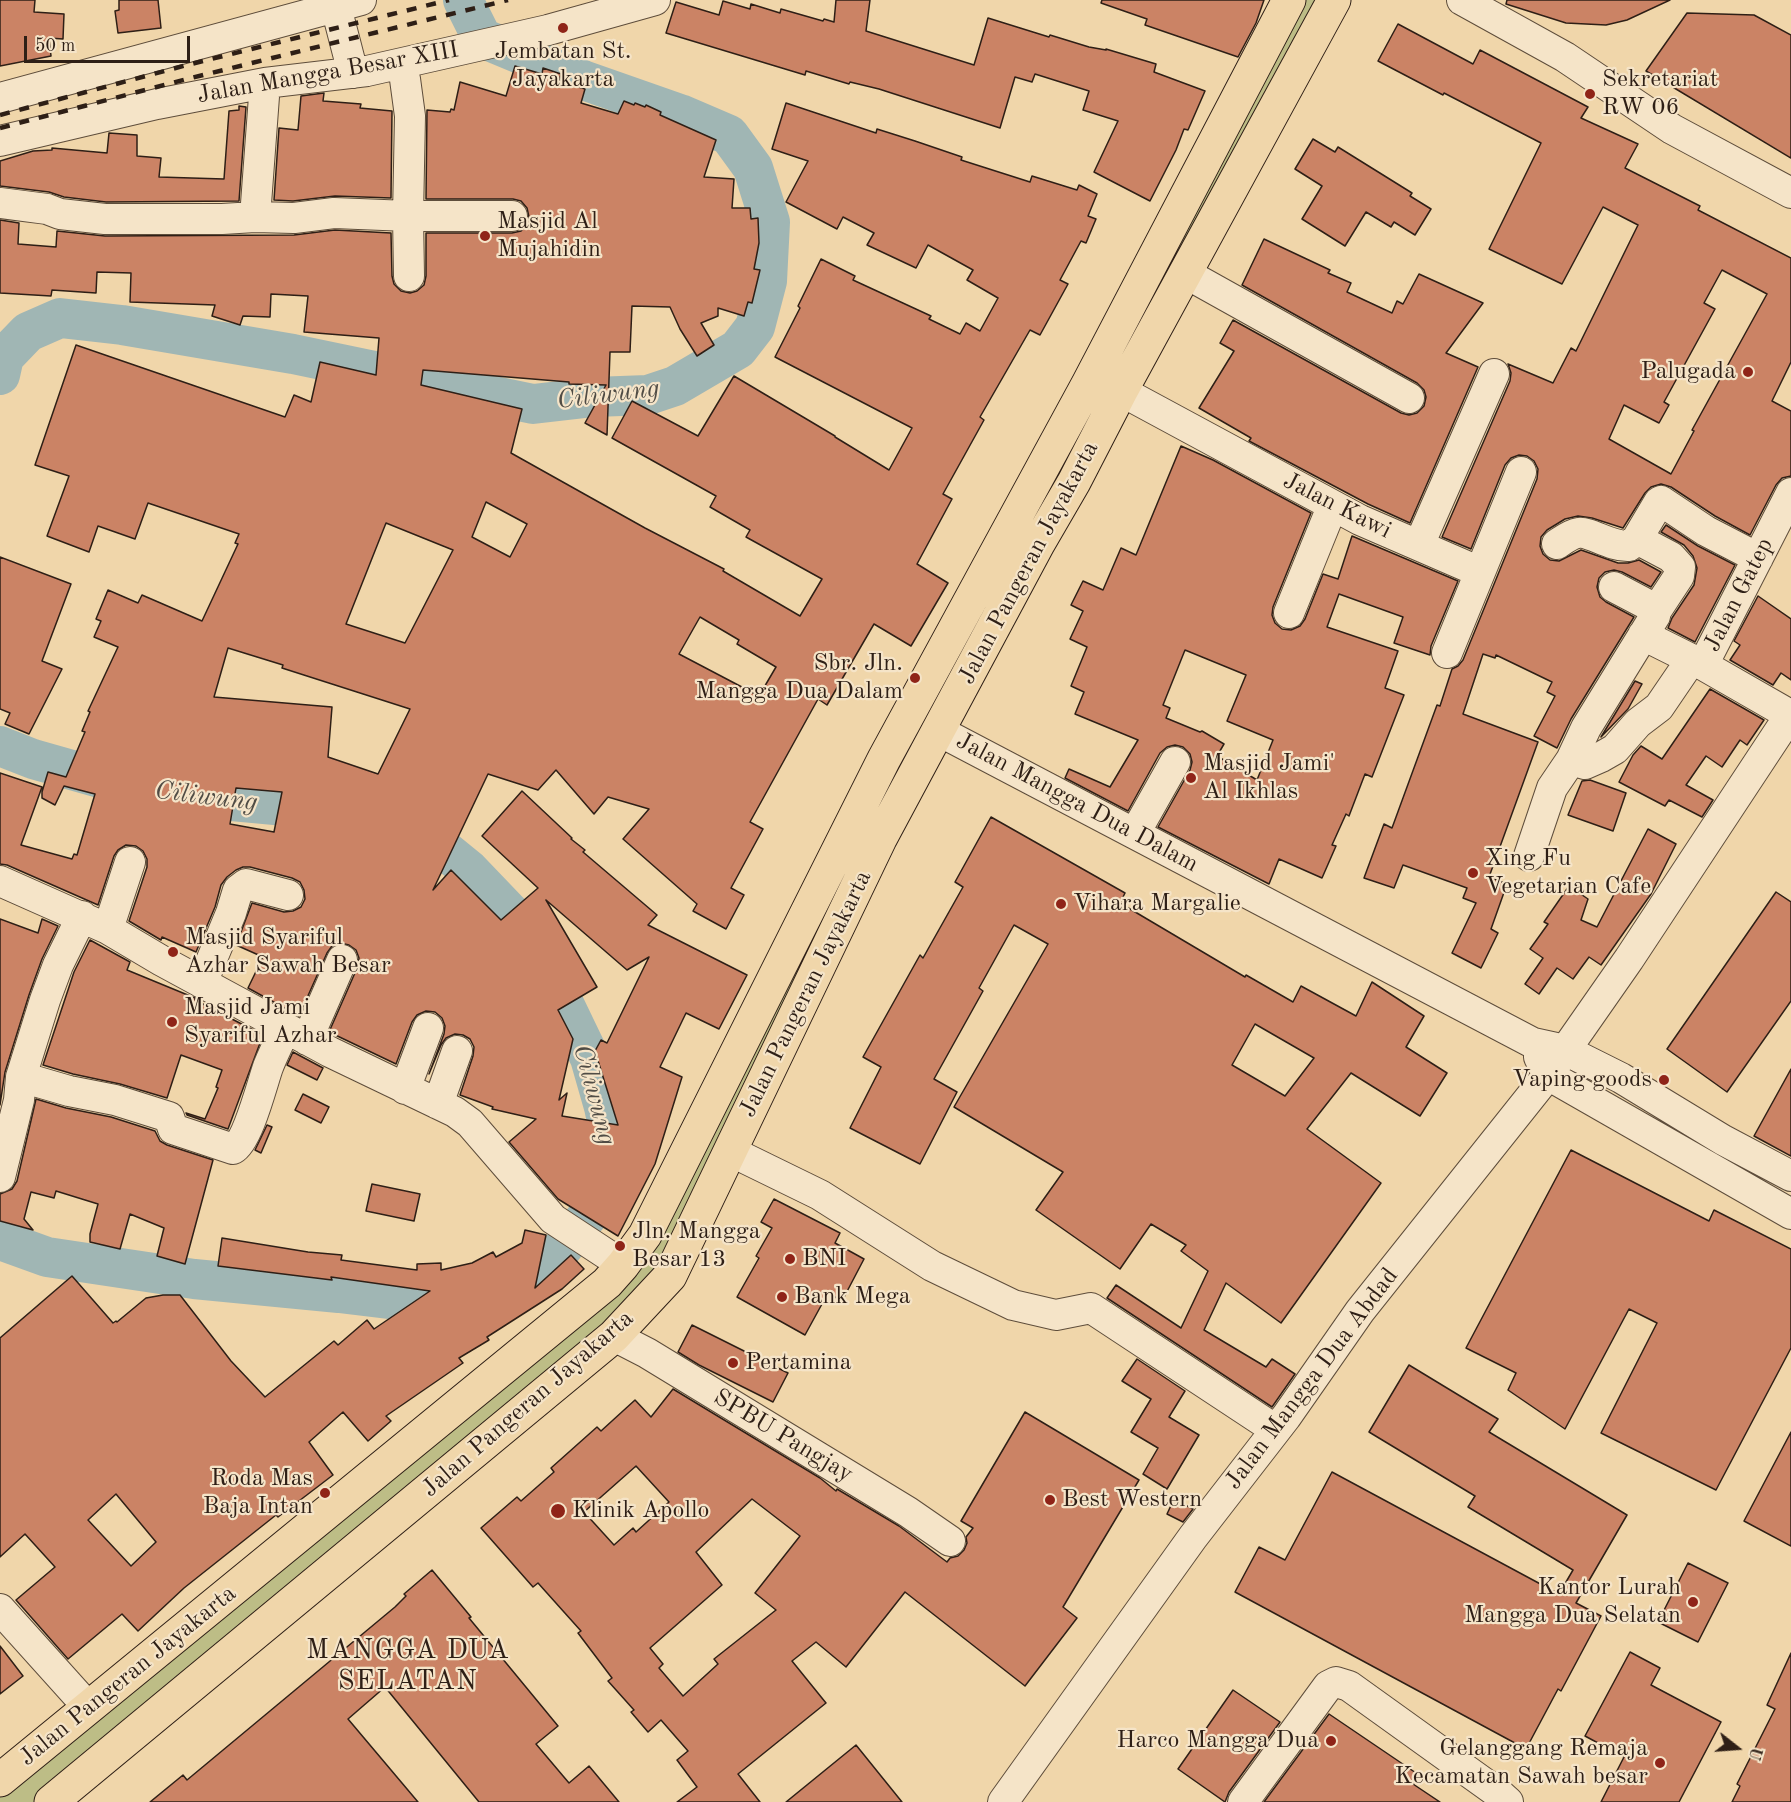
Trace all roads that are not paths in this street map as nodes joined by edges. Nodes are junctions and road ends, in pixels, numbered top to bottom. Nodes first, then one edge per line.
1 (655, 0) edge
2 (1289, 0) edge
3 (1334, 0) edge
4 (1462, 0) edge
5 (348, 4) edge
6 (360, 72) junction
7 (405, 79) dead end
8 (265, 82) junction
9 (0, 98) edge
10 (0, 141) edge
11 (1791, 193) edge
12 (0, 203) edge
13 (408, 216) junction
14 (512, 216) dead end
15 (255, 217) junction
16 (1185, 273) junction
17 (410, 276) dead end
18 (1494, 374) dead end
19 (1121, 391) junction
20 (1409, 398) dead end
21 (1044, 466) junction
22 (1521, 472) dead end
23 (1074, 482) junction
24 (1791, 493) edge
25 (1332, 507) junction
26 (1009, 529) junction
27 (1637, 539) junction
28 (1557, 544) dead end
29 (1038, 545) junction
30 (1419, 545) junction
31 (1758, 558) junction
32 (1480, 572) junction
33 (1614, 587) dead end
34 (1289, 613) dead end
35 (1649, 623) junction
36 (1447, 653) dead end
37 (1697, 663) junction
38 (1790, 715) edge
39 (939, 731) junction
40 (1571, 760) junction
41 (1175, 762) dead end
42 (1135, 833) junction
43 (1529, 856) dead end
44 (130, 862) dead end
45 (0, 881) edge
46 (288, 895) dead end
47 (82, 916) junction
48 (108, 929) junction
49 (342, 960) dead end
50 (202, 983) junction
51 (428, 1028) dead end
52 (296, 1034) junction
53 (1533, 1043) junction
54 (1565, 1050) junction
55 (457, 1051) dead end
56 (1548, 1074) junction
57 (21, 1077) junction
58 (405, 1089) junction
59 (438, 1104) junction
60 (730, 1151) junction
61 (1791, 1176) edge
62 (0, 1177) edge
63 (1791, 1214) edge
64 (623, 1265) junction
65 (614, 1336) junction
66 (1276, 1430) junction
67 (950, 1541) dead end
68 (0, 1609) edge
69 (89, 1708) junction
70 (0, 1780) edge
71 (51, 1802) edge
72 (1003, 1802) edge
73 (1243, 1802) edge
74 (1508, 1802) edge

1 - 6 street, Jalan Mangga Besar XIII
2 - 21 main road, Jalan Pangeran Jayakarta
3 - 16 main road, Jalan Pangeran Jayakarta
4 - 11 street
5 - 6 street
5 - 9 street
6 - 8 street, Jalan Mangga Besar XIII
7 - 13 street
8 - 10 street, Jalan Mangga Besar XIII
8 - 15 street
12 - 15 street
13 - 14 street
13 - 15 street
13 - 17 street
16 - 19 main road, Jalan Pangeran Jayakarta
16 - 20 street
18 - 30 street
19 - 23 main road, Jalan Pangeran Jayakarta
19 - 25 street, Jalan Kawi
21 - 23 main road
21 - 26 main road, Jalan Pangeran Jayakarta
22 - 32 street
23 - 29 main road, Jalan Pangeran Jayakarta
24 - 31 street, Jalan Gatep
25 - 30 street, Jalan Kawi
25 - 34 street
26 - 29 main road
26 - 64 main road, Jalan Pangeran Jayakarta
27 - 28 street
27 - 31 street
27 - 35 street
29 - 39 main road, Jalan Pangeran Jayakarta
30 - 32 street, Jalan Kawi
31 - 37 street, Jalan Gatep
32 - 36 street
33 - 35 street
35 - 37 street
35 - 40 street
37 - 38 street
37 - 40 street, Jalan Gatep
38 - 54 street, Jalan Mangga Dua Abdad
39 - 42 street, Jalan Mangga Dua Dalam
39 - 60 main road, Jalan Pangeran Jayakarta
40 - 43 street
41 - 42 street
42 - 53 street, Jalan Mangga Dua Dalam
44 - 48 street
45 - 47 street
46 - 50 street
47 - 48 street
47 - 57 street
48 - 50 street
49 - 52 street
50 - 52 street
51 - 58 street
52 - 57 street
52 - 58 street
53 - 54 street, Jalan Mangga Dua Dalam
53 - 56 street
54 - 56 street, Jalan Mangga Dua Abdad
54 - 61 street, Jalan Mangga Dua Dalam
55 - 59 street
56 - 63 street
56 - 66 street, Jalan Mangga Dua Abdad
57 - 62 street
58 - 59 street
59 - 64 street
60 - 65 main road, Jalan Pangeran Jayakarta
60 - 66 street
64 - 69 main road, Jalan Pangeran Jayakarta
65 - 67 street, SPBU Pangjay
65 - 71 main road, Jalan Pangeran Jayakarta
66 - 72 street, Jalan Mangga Dua Abdad
68 - 69 street
69 - 70 main road, Jalan Pangeran Jayakarta
73 - 74 street

